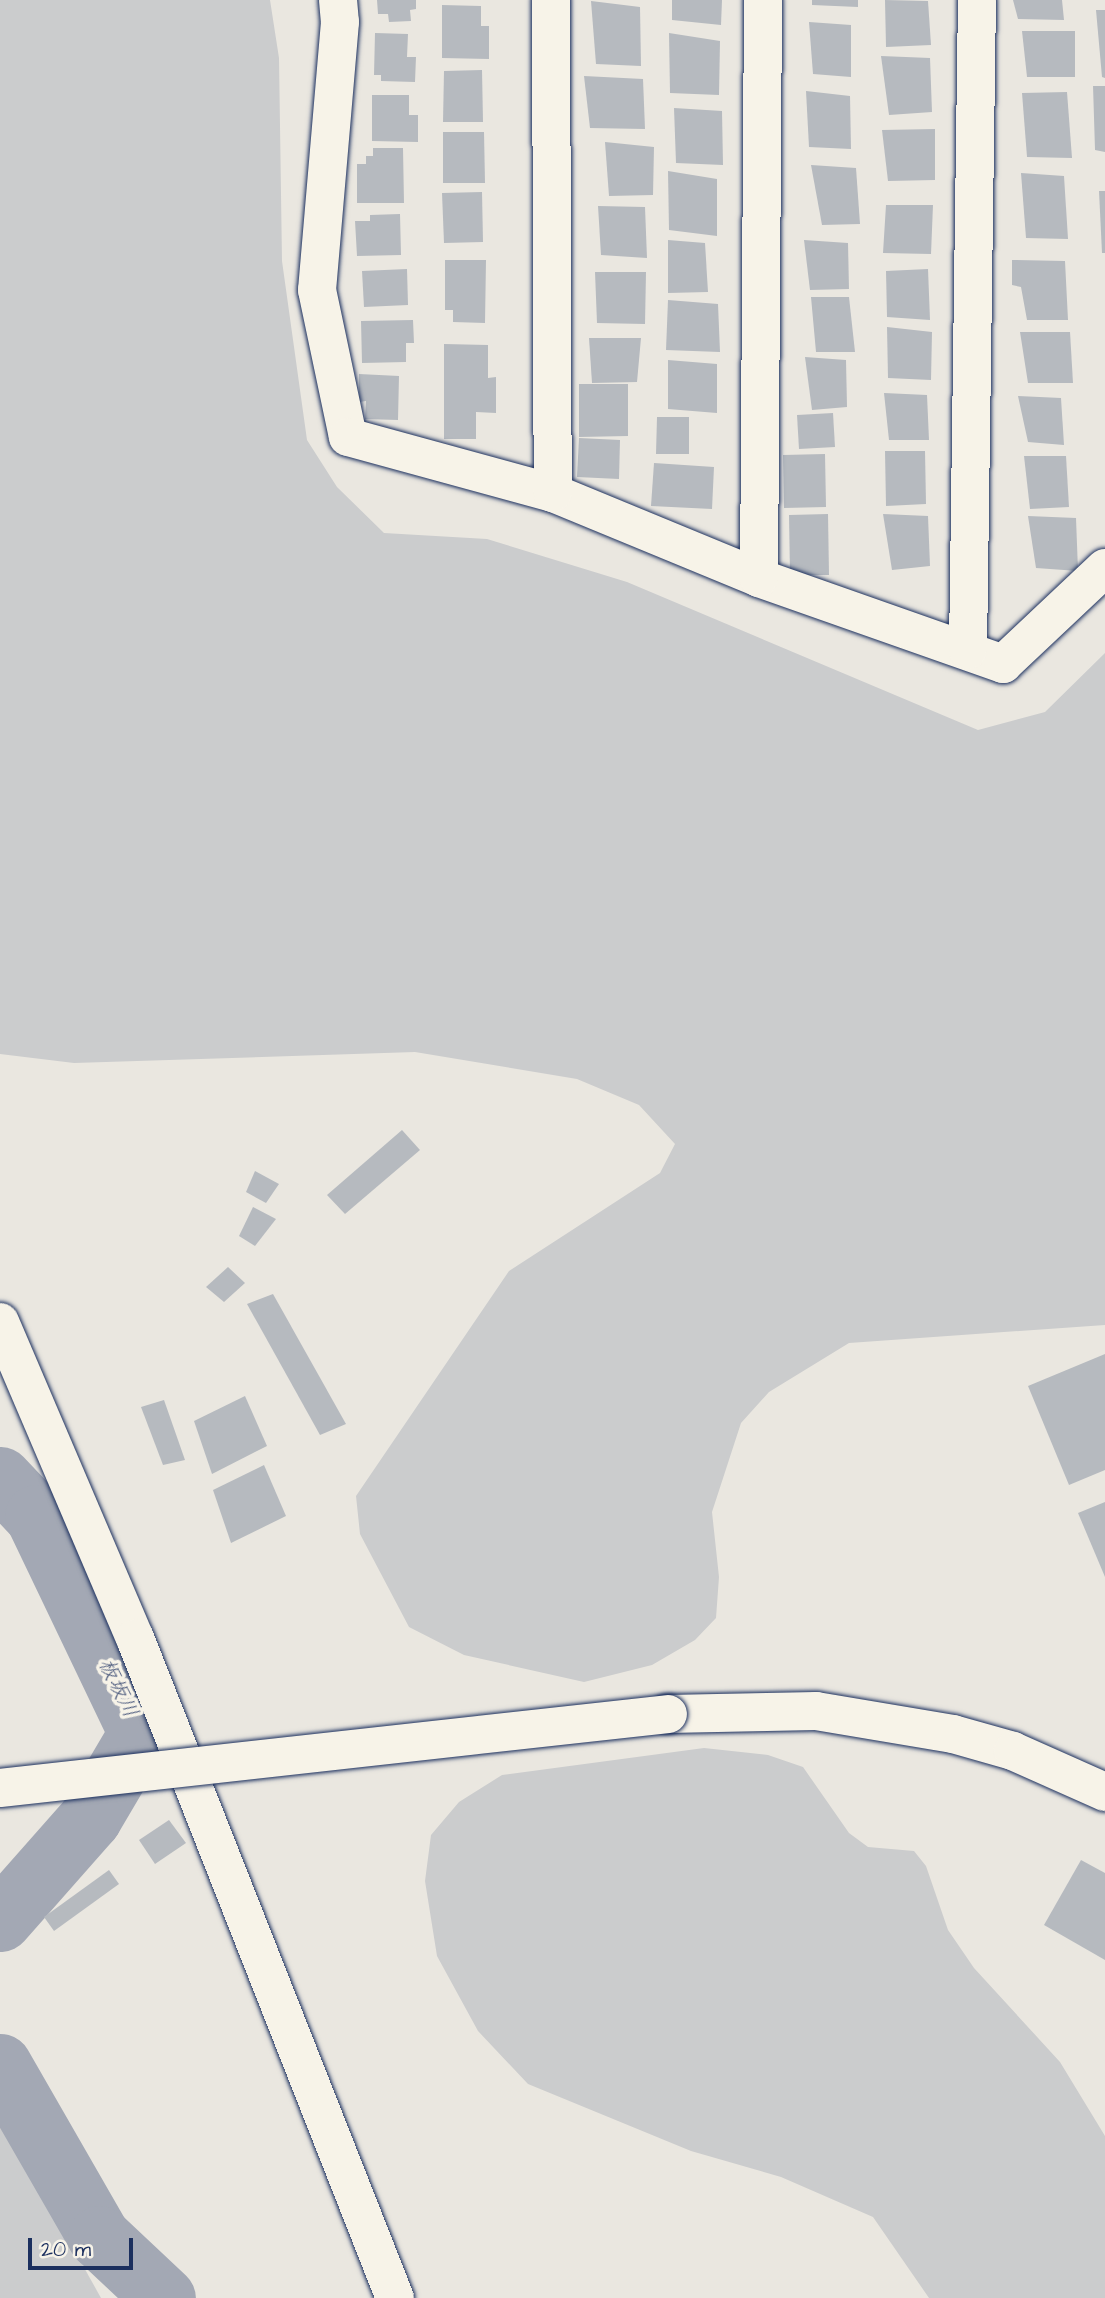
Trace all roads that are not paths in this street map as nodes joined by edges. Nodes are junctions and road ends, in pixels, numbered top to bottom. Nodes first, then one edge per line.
1 (338, 0) edge
2 (551, 0) edge
3 (763, 0) edge
4 (977, 0) edge
5 (553, 494) junction
6 (1105, 568) edge
7 (759, 579) junction
8 (968, 650) junction
9 (0, 1322) edge
10 (0, 1788) edge
11 (1105, 1792) edge
12 (395, 2298) edge

1 - 5 street
2 - 5 street
3 - 7 street
4 - 8 street
5 - 7 street
6 - 8 street
7 - 8 street
9 - 12 street
10 - 11 street, bridge

